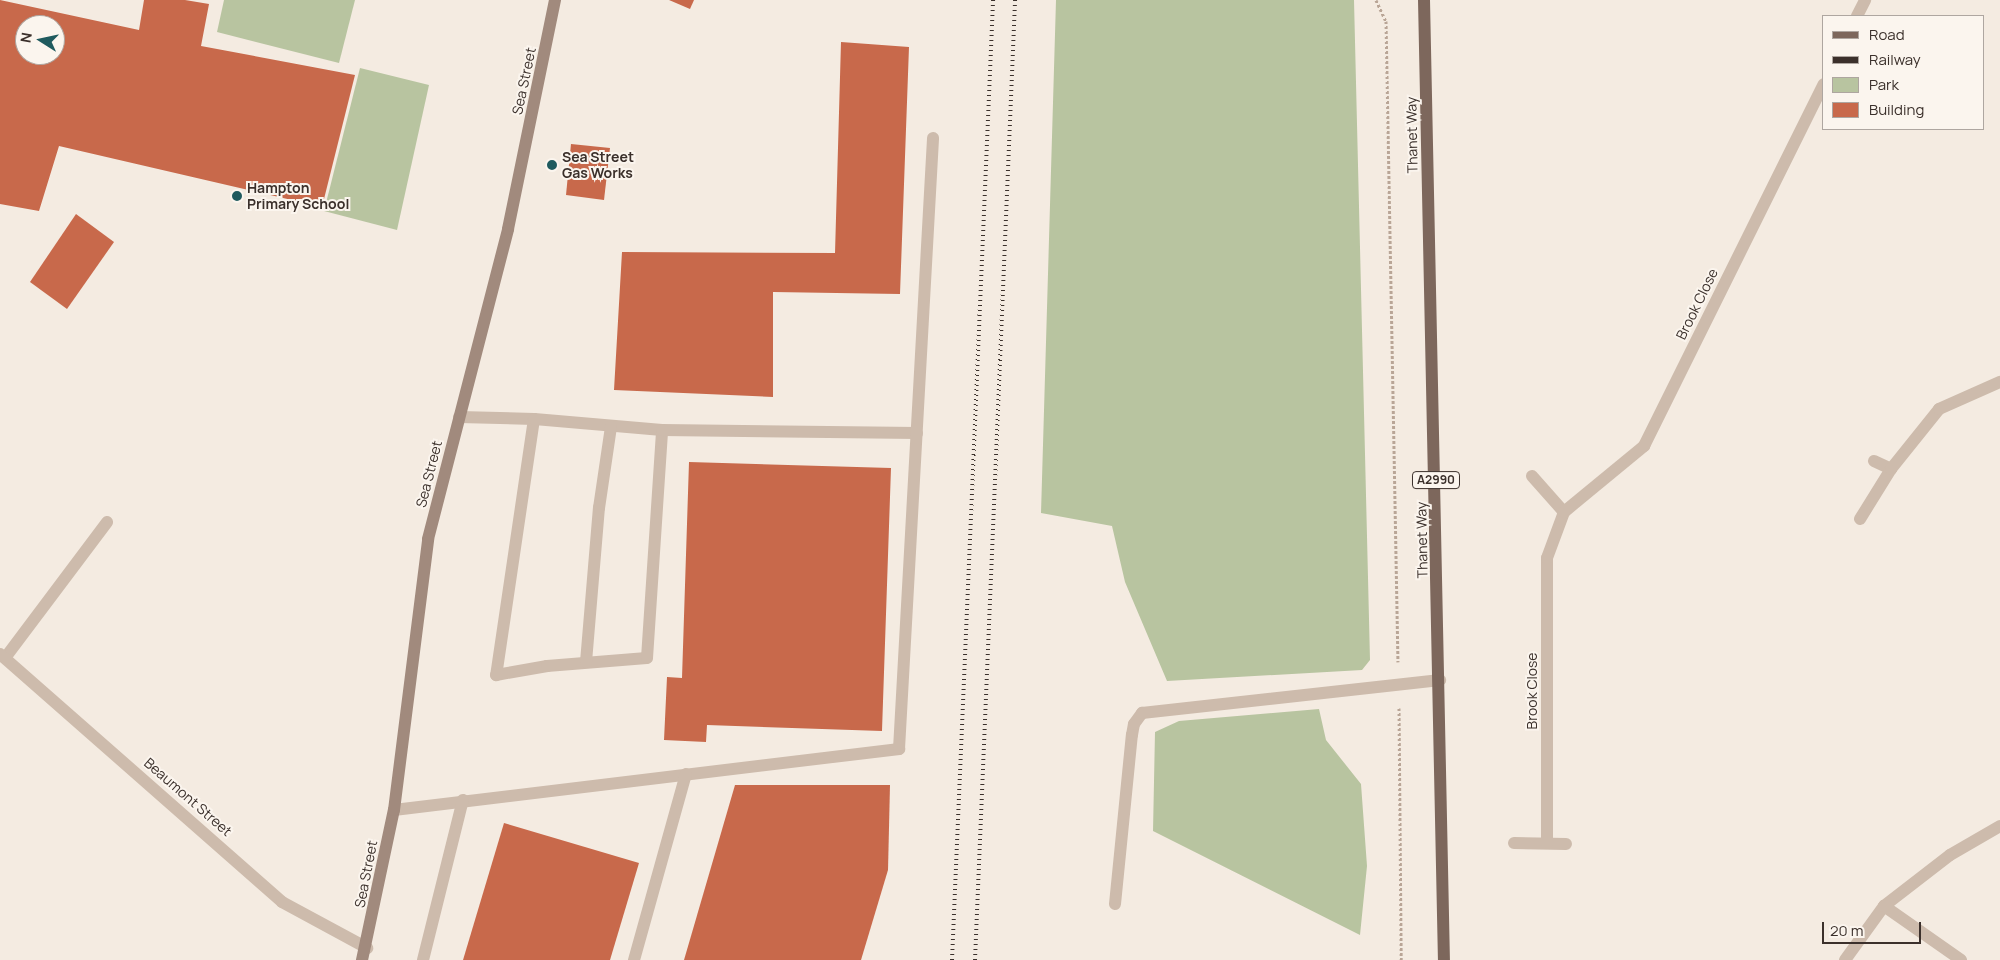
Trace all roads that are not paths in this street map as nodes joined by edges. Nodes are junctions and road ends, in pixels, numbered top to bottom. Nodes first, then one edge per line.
1 (555, 0) edge
2 (1424, 0) edge
3 (1866, 0) edge
4 (1858, 15) edge
5 (1822, 88) edge
6 (933, 138) dead end
7 (2000, 382) edge
8 (459, 417) junction
9 (534, 419) junction
10 (611, 427) junction
11 (662, 430) junction
12 (917, 433) junction
13 (1874, 461) dead end
14 (1891, 469) junction
15 (1532, 476) dead end
16 (1564, 512) junction
17 (1860, 519) dead end
18 (107, 522) dead end
19 (2, 656) edge
20 (586, 662) junction
21 (1440, 680) junction
22 (686, 774) junction
23 (463, 800) junction
24 (394, 810) junction
25 (2000, 826) edge
26 (1514, 843) dead end
27 (1547, 843) junction
28 (1566, 844) dead end
29 (1115, 904) dead end
30 (1884, 906) junction
31 (364, 954) edge
32 (423, 960) edge
33 (634, 960) edge
34 (1444, 960) edge
35 (1845, 960) edge
36 (1961, 960) edge

1 - 8 main road, Sea Street
2 - 21 main road, Thanet Way / A2990
3 - 4 street
5 - 16 street, Brook Close
6 - 12 street
7 - 14 street
8 - 9 street
8 - 24 main road, Sea Street
9 - 10 street
9 - 20 street
10 - 11 street
10 - 20 street
11 - 12 street
11 - 20 street
12 - 22 street
13 - 14 street
14 - 17 street
15 - 16 street
16 - 27 street, Brook Close
18 - 19 street
19 - 31 street, Beaumont Street
21 - 29 street
21 - 34 main road, Thanet Way / A2990
22 - 23 street
22 - 33 street
23 - 24 street
23 - 32 street
24 - 31 main road, Sea Street
25 - 30 street
26 - 27 street
27 - 28 street
30 - 35 street
30 - 36 street

